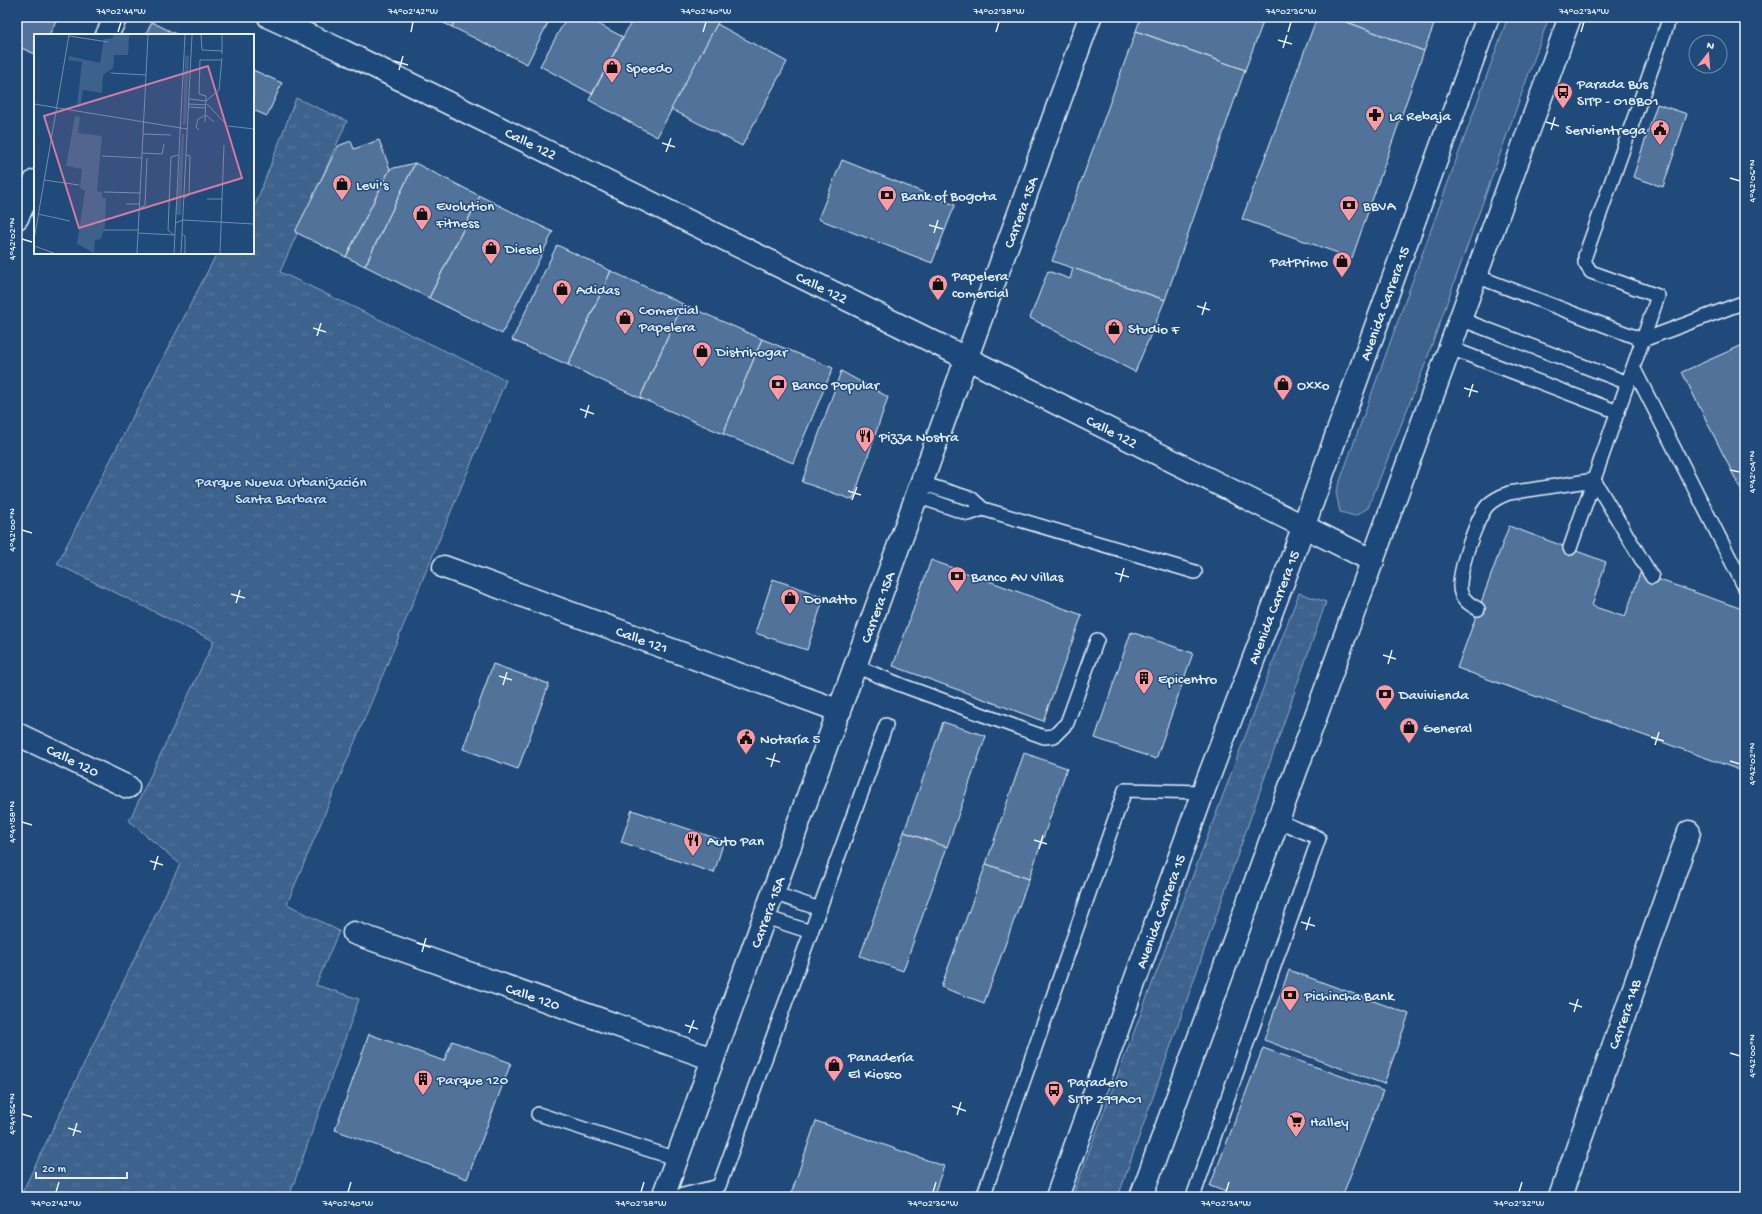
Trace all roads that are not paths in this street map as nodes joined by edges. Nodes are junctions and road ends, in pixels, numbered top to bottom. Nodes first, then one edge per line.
1 (116, 17) edge
2 (269, 17) edge
3 (1090, 17) edge
4 (1488, 17) edge
5 (1570, 17) edge
6 (1670, 17) edge
7 (108, 34) edge
8 (34, 183) edge
9 (17, 218) edge
10 (1476, 276) junction
11 (1745, 302) edge
12 (1460, 319) junction
13 (1643, 340) junction
14 (1450, 348) junction
15 (966, 358) junction
16 (1634, 369) junction
17 (1628, 383) junction
18 (1618, 412) junction
19 (1594, 480) junction
20 (919, 490) junction
21 (1303, 526) junction
22 (1570, 548) dead end
23 (1373, 561) junction
24 (444, 567) dead end
25 (1196, 572) dead end
26 (1652, 577) dead end
27 (1745, 588) edge
28 (1478, 609) dead end
29 (1097, 640) dead end
30 (855, 666) junction
31 (840, 711) junction
32 (886, 725) dead end
33 (17, 734) edge
34 (128, 787) dead end
35 (1203, 792) junction
36 (1278, 821) junction
37 (1689, 832) dead end
38 (773, 893) junction
39 (820, 909) junction
40 (765, 917) junction
41 (812, 932) junction
42 (354, 933) dead end
43 (713, 1059) junction
44 (538, 1114) dead end
45 (677, 1159) junction
46 (663, 1197) edge
47 (674, 1197) edge
48 (983, 1197) edge
49 (1056, 1197) edge
50 (1141, 1197) edge
51 (1192, 1197) edge
52 (1560, 1197) edge

1 - 7 street
2 - 15 street, Calle 122
3 - 15 street, Carrera 15A
4 - 21 street, Avenida Carrera 15
5 - 10 street
6 - 13 lane
8 - 9 street
10 - 12 street
10 - 13 lane
11 - 13 lane
12 - 14 street
12 - 17 lane
13 - 16 lane
14 - 18 lane
14 - 23 street
15 - 20 street, Carrera 15A
15 - 21 street, Calle 122
16 - 17 lane
16 - 27 lane
17 - 18 lane
18 - 19 lane
19 - 22 lane
19 - 26 lane
19 - 28 lane
20 - 25 lane
20 - 30 street, Carrera 15A
21 - 23 street, Calle 122
21 - 35 street, Avenida Carrera 15
23 - 36 street
24 - 31 street, Calle 121
29 - 30 lane
30 - 31 street, Carrera 15A
31 - 38 street, Carrera 15A
32 - 39 lane
33 - 34 street, Calle 120
35 - 48 lane
35 - 49 street, Avenida Carrera 15
36 - 50 street
36 - 51 lane
37 - 52 street, Carrera 14B
38 - 39 lane
38 - 40 street, Carrera 15A
39 - 41 lane
40 - 41 lane
40 - 43 street, Carrera 15A
41 - 47 lane
42 - 43 street, Calle 120
43 - 45 street, Carrera 15A
44 - 45 lane
45 - 46 street, Carrera 15A

